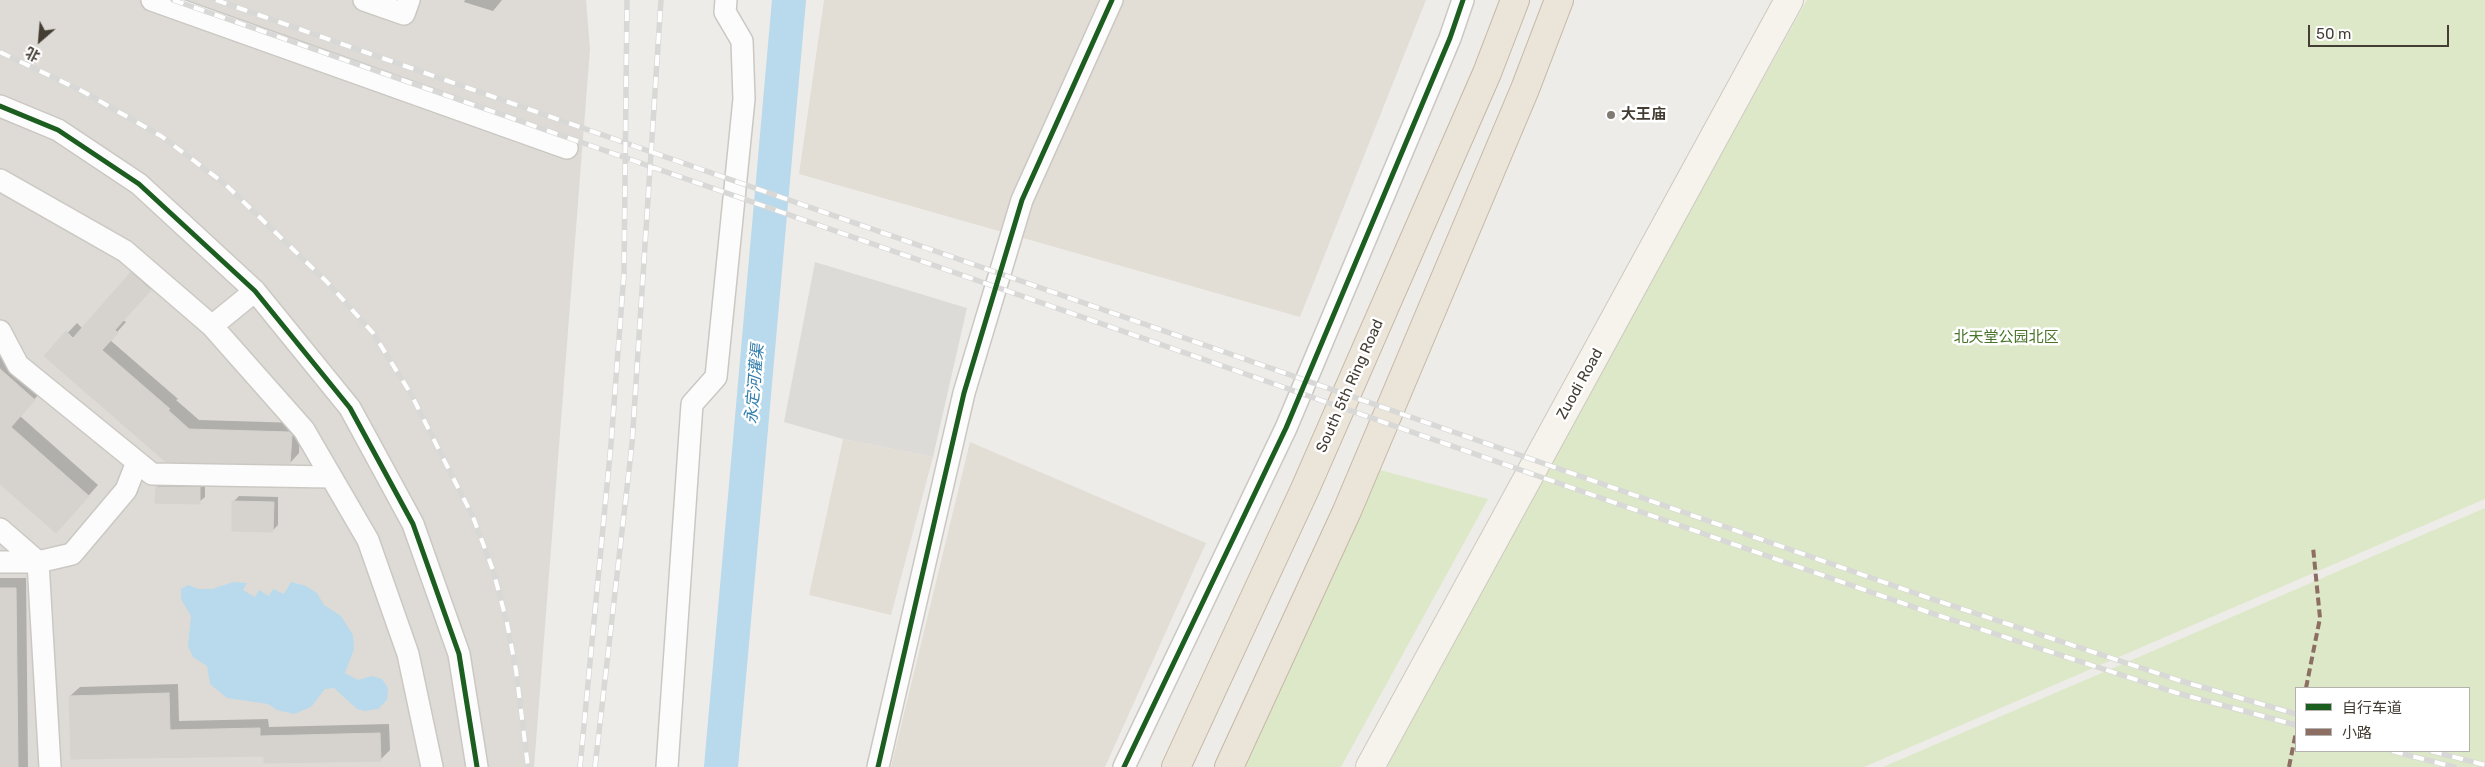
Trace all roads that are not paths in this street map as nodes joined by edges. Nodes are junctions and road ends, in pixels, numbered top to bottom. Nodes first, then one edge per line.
1 (152, 0) edge
2 (364, 0) edge
3 (409, 0) edge
4 (726, 0) edge
5 (1112, 0) edge
6 (1463, 0) edge
7 (1515, 0) edge
8 (1559, 0) edge
9 (1789, 0) edge
10 (0, 106) edge
11 (567, 148) dead end
12 (0, 180) edge
13 (255, 291) junction
14 (212, 326) junction
15 (0, 332) edge
16 (137, 462) junction
17 (331, 477) junction
18 (0, 529) edge
19 (0, 562) edge
20 (38, 562) junction
21 (50, 767) edge
22 (432, 767) edge
23 (477, 767) edge
24 (667, 767) edge
25 (878, 767) edge
26 (1124, 767) edge
27 (1176, 767) edge
28 (1229, 767) edge
29 (1370, 767) edge

1 - 11 street
2 - 3 street
4 - 24 street
5 - 25 street
6 - 26 street
7 - 27 highway, South 5th Ring Road
8 - 28 highway
9 - 29 main road, Zuodi Road
10 - 13 street
12 - 14 street
13 - 14 street
13 - 23 street
14 - 17 street
15 - 16 street
16 - 17 street
16 - 20 street
17 - 22 street
18 - 20 street
19 - 20 street
20 - 21 street

